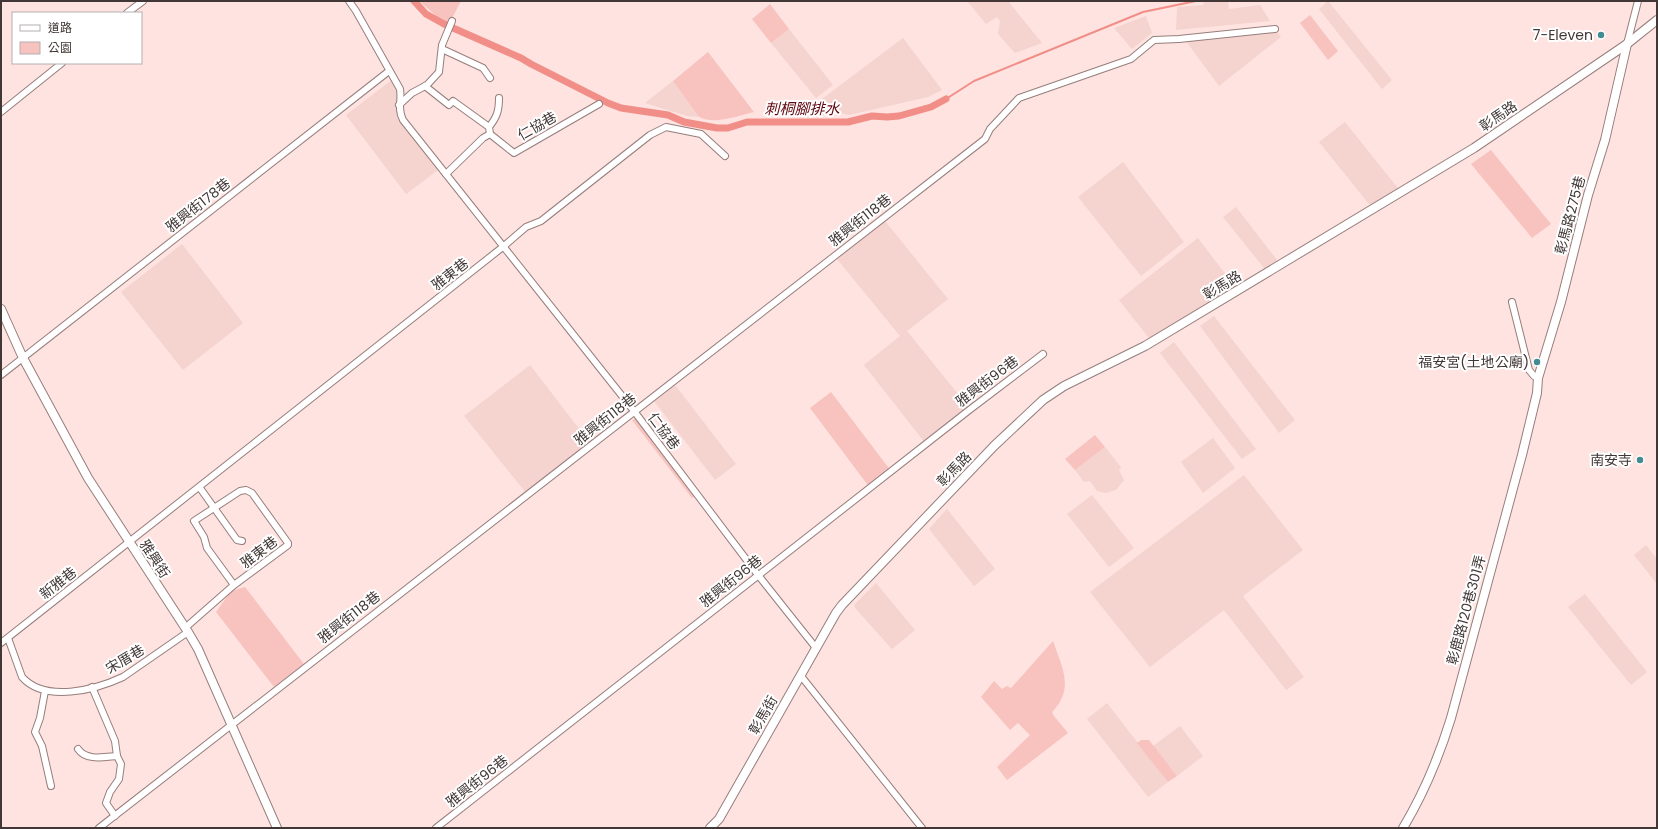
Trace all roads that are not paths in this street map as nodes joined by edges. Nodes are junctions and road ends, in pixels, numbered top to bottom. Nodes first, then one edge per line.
1 (143, 1) edge
2 (349, 1) edge
3 (1638, 1) edge
4 (128, 12) edge
5 (1657, 20) edge
6 (452, 21) dead end
7 (1275, 29) dead end
8 (1627, 44) junction
9 (442, 50) junction
10 (61, 64) edge
11 (389, 71) junction
12 (490, 78) dead end
13 (425, 86) junction
14 (499, 98) dead end
15 (599, 104) dead end
16 (400, 105) junction
17 (1, 112) edge
18 (489, 126) junction
19 (490, 134) junction
20 (725, 156) dead end
21 (446, 174) junction
22 (504, 246) junction
23 (1512, 302) dead end
24 (1, 309) edge
25 (1043, 354) dead end
26 (23, 358) junction
27 (1, 375) edge
28 (1538, 378) junction
29 (1537, 393) joint
30 (634, 411) junction
31 (200, 488) junction
32 (214, 508) junction
33 (242, 541) dead end
34 (129, 542) junction
35 (758, 575) junction
36 (234, 585) junction
37 (836, 613) joint
38 (187, 630) junction
39 (8, 638) junction
40 (1, 643) edge
41 (816, 648) junction
42 (800, 676) junction
43 (92, 687) junction
44 (45, 691) junction
45 (231, 724) junction
46 (78, 749) dead end
47 (117, 756) junction
48 (51, 786) dead end
49 (115, 816) junction
50 (99, 828) edge
51 (277, 828) edge
52 (436, 828) edge
53 (710, 828) edge
54 (922, 828) edge
55 (1403, 828) edge

1 - 4 street
2 - 11 street, 仁協巷
3 - 8 street
5 - 8 street, 彰馬路
6 - 9 street
7 - 30 street, 雅興街118巷
8 - 28 street, 彰馬路275巷
8 - 37 street, 彰馬路
9 - 12 street
9 - 13 street
10 - 17 street
11 - 16 street, 仁協巷
11 - 26 street, 雅興街178巷
13 - 16 street
13 - 18 street
14 - 18 street
15 - 19 street, 仁協巷
16 - 21 street, 仁協巷
18 - 19 street
19 - 21 street
20 - 22 street, 雅東巷
21 - 22 street, 仁協巷
22 - 30 street, 仁協巷
22 - 31 street, 雅東巷
23 - 28 street
24 - 26 street, 雅興街
25 - 35 street, 雅興街96巷
26 - 27 street, 雅興街178巷
26 - 34 street, 雅興街
28 - 29 street, 彰馬路275巷
29 - 55 street, 彰鹿路120巷301弄
30 - 35 street, 仁協巷
30 - 45 street, 雅興街118巷
31 - 32 street, 雅東巷
31 - 34 street, 雅東巷
32 - 33 street, 雅東巷
32 - 36 street, 雅東巷
32 - 36 street, 雅東巷
34 - 38 street, 雅興街
34 - 39 street, 新雅巷
35 - 41 street, 仁協巷
35 - 52 street, 雅興街96巷
36 - 38 street, 雅東巷
37 - 41 street, 彰馬街
38 - 43 street, 宋厝巷
38 - 45 street, 雅興街
39 - 40 street, 新雅巷
39 - 44 street, 宋厝巷
41 - 42 street, 彰馬街
42 - 53 street, 彰馬街
42 - 54 street
43 - 44 street, 宋厝巷
43 - 47 street
44 - 48 street
45 - 49 street, 雅興街118巷
45 - 51 street, 雅興街
46 - 47 street
47 - 49 street
49 - 50 street, 雅興街118巷

